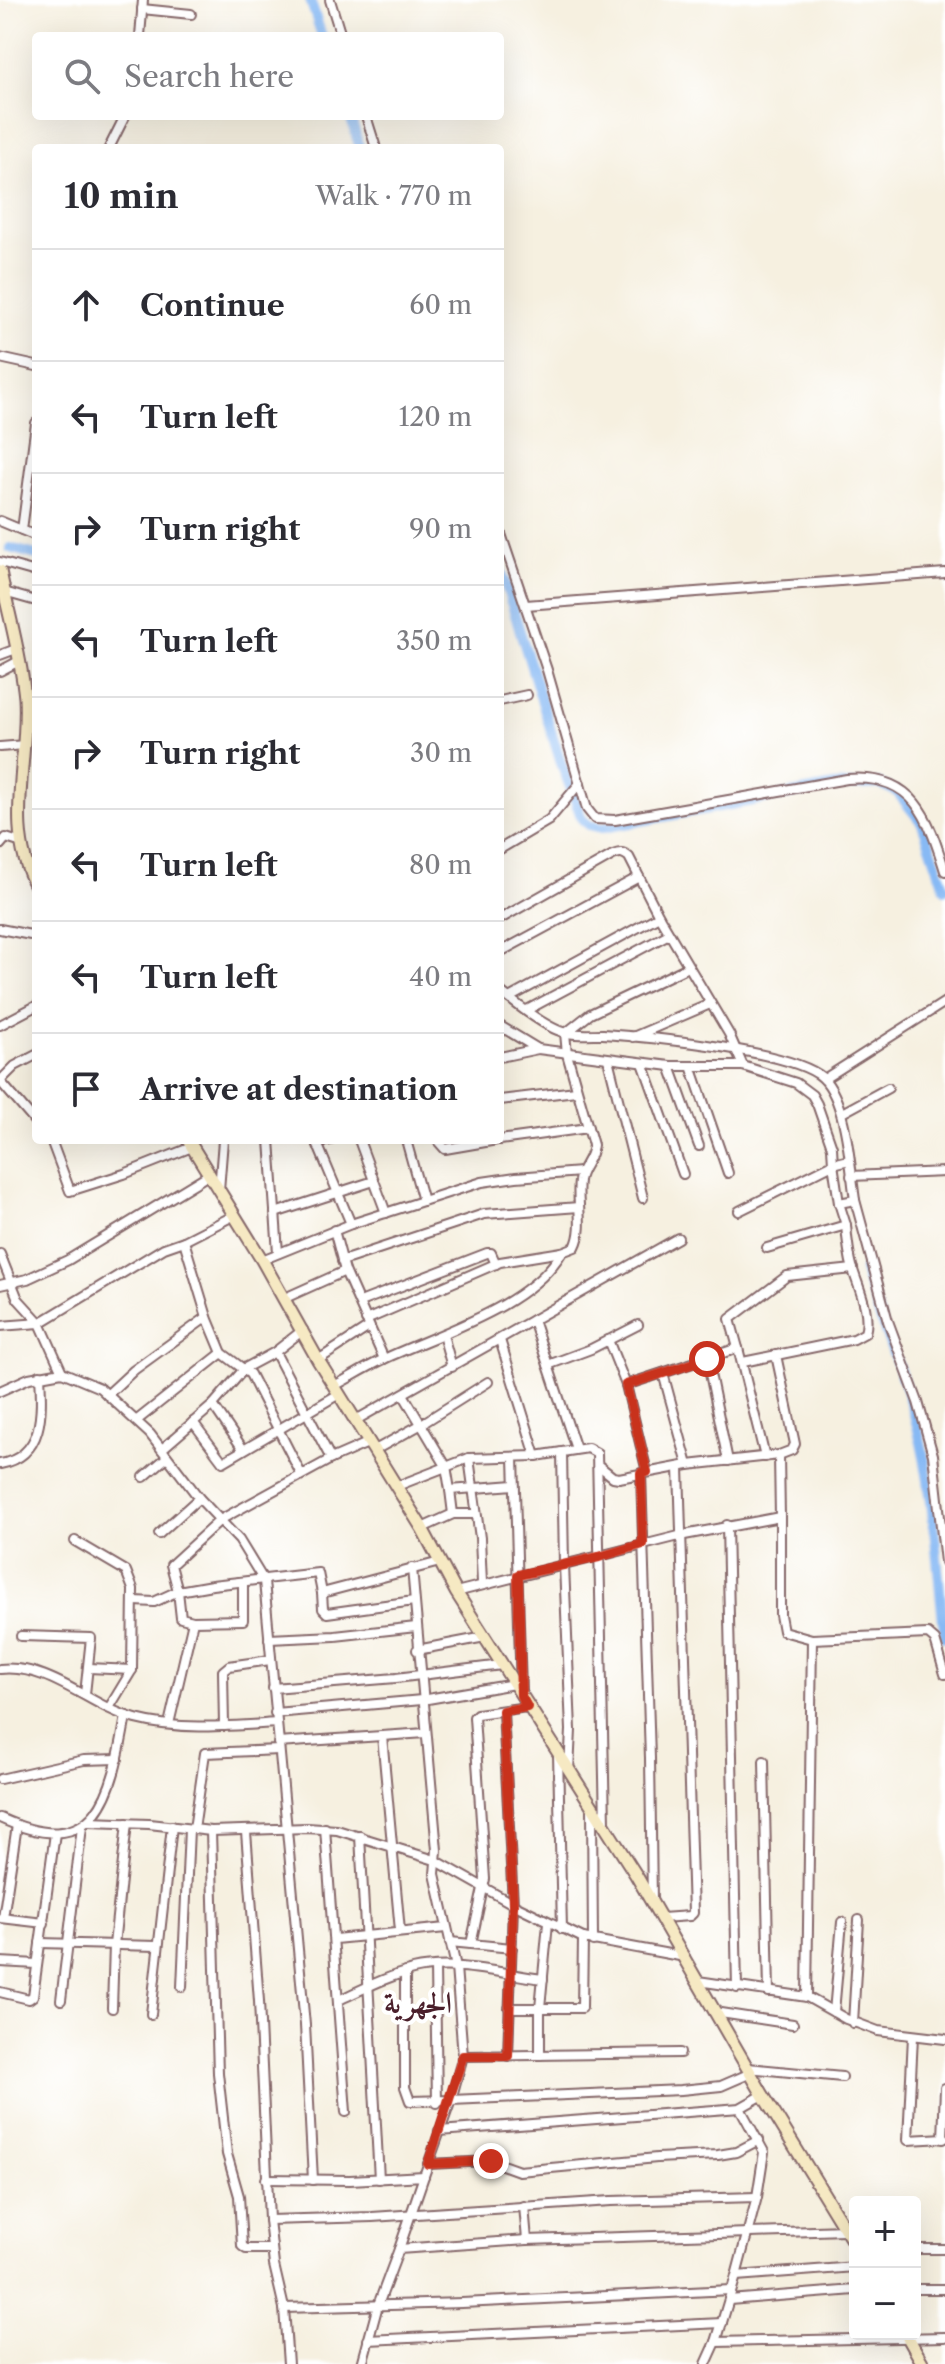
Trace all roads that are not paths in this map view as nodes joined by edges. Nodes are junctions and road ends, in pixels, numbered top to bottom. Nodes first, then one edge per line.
1 (330, 0) edge
2 (143, 5) edge
3 (191, 14) dead end
4 (140, 32) edge
5 (340, 32) edge
6 (123, 120) edge
7 (367, 120) edge
8 (111, 144) edge
9 (375, 144) edge
10 (0, 358) edge
11 (32, 365) edge
12 (32, 484) edge
13 (0, 521) edge
14 (22, 530) junction
15 (32, 534) edge
16 (504, 542) edge
17 (0, 562) edge
18 (0, 571) edge
19 (32, 571) edge
20 (945, 573) edge
21 (3, 599) edge
22 (32, 601) edge
23 (526, 605) junction
24 (0, 655) edge
25 (18, 655) junction
26 (0, 671) edge
27 (527, 695) dead end
28 (504, 700) edge
29 (30, 705) edge
30 (25, 745) junction
31 (0, 747) edge
32 (580, 783) junction
33 (22, 843) junction
34 (0, 845) edge
35 (504, 847) edge
36 (945, 871) edge
37 (639, 877) junction
38 (32, 878) edge
39 (659, 916) junction
40 (504, 917) edge
41 (0, 929) edge
42 (669, 934) junction
43 (32, 935) edge
44 (504, 950) edge
45 (688, 967) junction
46 (504, 994) edge
47 (509, 998) junction
48 (945, 1002) edge
49 (710, 1004) junction
50 (32, 1008) edge
51 (527, 1010) junction
52 (0, 1025) edge
53 (504, 1028) edge
54 (565, 1033) junction
55 (632, 1037) junction
56 (538, 1049) junction
57 (737, 1050) junction
58 (567, 1054) junction
59 (504, 1056) edge
60 (32, 1057) edge
61 (608, 1059) junction
62 (643, 1063) junction
63 (670, 1066) junction
64 (691, 1066) junction
65 (743, 1066) junction
66 (824, 1079) junction
67 (0, 1081) edge
68 (888, 1088) dead end
69 (576, 1091) junction
70 (504, 1100) edge
71 (842, 1113) junction
72 (32, 1118) edge
73 (588, 1128) junction
74 (504, 1139) edge
75 (55, 1144) edge
76 (190, 1144) edge
77 (223, 1144) edge
78 (270, 1144) edge
79 (317, 1144) edge
80 (360, 1144) edge
81 (407, 1144) edge
82 (441, 1144) edge
83 (474, 1144) edge
84 (699, 1146) dead end
85 (849, 1160) junction
86 (833, 1164) junction
87 (581, 1172) junction
88 (945, 1172) edge
89 (728, 1173) dead end
90 (683, 1174) dead end
91 (208, 1175) junction
92 (851, 1176) junction
93 (374, 1181) junction
94 (219, 1190) junction
95 (338, 1194) junction
96 (643, 1198) dead end
97 (855, 1200) junction
98 (423, 1201) junction
99 (839, 1203) junction
100 (579, 1207) junction
101 (739, 1211) dead end
102 (275, 1213) junction
103 (386, 1213) junction
104 (235, 1215) junction
105 (351, 1224) junction
106 (846, 1225) junction
107 (334, 1230) junction
108 (678, 1238) dead end
109 (184, 1241) junction
110 (767, 1248) dead end
111 (562, 1252) junction
112 (278, 1253) junction
113 (0, 1254) edge
114 (262, 1260) junction
115 (342, 1261) junction
116 (496, 1264) junction
117 (853, 1269) junction
118 (345, 1271) junction
119 (11, 1284) junction
120 (0, 1285) edge
121 (285, 1298) junction
122 (360, 1302) junction
123 (207, 1317) junction
124 (533, 1320) junction
125 (40, 1323) junction
126 (368, 1323) junction
127 (638, 1325) dead end
128 (0, 1326) edge
129 (303, 1330) junction
130 (443, 1335) junction
131 (500, 1340) junction
132 (608, 1340) junction
133 (738, 1348) junction
134 (275, 1352) junction
135 (222, 1353) junction
136 (776, 1355) junction
137 (384, 1359) junction
138 (707, 1359) junction
139 (318, 1360) junction
140 (743, 1362) junction
141 (548, 1365) junction
142 (452, 1367) junction
143 (245, 1368) junction
144 (62, 1372) junction
145 (663, 1373) junction
146 (40, 1375) junction
147 (488, 1382) dead end
148 (626, 1385) junction
149 (337, 1390) junction
150 (0, 1391) edge
151 (403, 1394) junction
152 (107, 1395) junction
153 (213, 1405) junction
154 (309, 1413) junction
155 (356, 1420) junction
156 (136, 1421) junction
157 (193, 1422) junction
158 (420, 1425) junction
159 (278, 1429) junction
160 (373, 1446) junction
161 (243, 1449) junction
162 (576, 1449) junction
163 (562, 1452) junction
164 (165, 1453) junction
165 (779, 1455) junction
166 (536, 1456) junction
167 (514, 1457) junction
168 (765, 1457) junction
169 (469, 1458) junction
170 (331, 1459) junction
171 (728, 1461) junction
172 (0, 1464) edge
173 (598, 1465) junction
174 (446, 1466) junction
175 (683, 1466) junction
176 (644, 1473) junction
177 (301, 1474) junction
178 (144, 1477) dead end
179 (514, 1485) junction
180 (397, 1486) junction
181 (472, 1486) junction
182 (450, 1490) junction
183 (199, 1498) junction
184 (453, 1514) junction
185 (476, 1514) junction
186 (780, 1517) junction
187 (220, 1520) junction
188 (727, 1525) junction
189 (422, 1528) junction
190 (159, 1534) dead end
191 (679, 1536) junction
192 (75, 1541) dead end
193 (643, 1544) junction
194 (599, 1557) junction
195 (440, 1562) junction
196 (945, 1562) edge
197 (564, 1565) junction
198 (412, 1568) junction
199 (518, 1575) junction
200 (264, 1581) junction
201 (243, 1582) junction
202 (482, 1583) junction
203 (178, 1591) junction
204 (456, 1592) junction
205 (322, 1593) junction
206 (135, 1601) junction
207 (414, 1601) junction
208 (193, 1621) junction
209 (416, 1627) junction
210 (21, 1636) dead end
211 (485, 1637) junction
212 (269, 1639) junction
213 (812, 1639) junction
214 (417, 1650) junction
215 (270, 1660) junction
216 (502, 1665) junction
217 (89, 1668) junction
218 (0, 1669) edge
219 (132, 1670) junction
220 (945, 1674) edge
221 (421, 1675) junction
222 (514, 1684) junction
223 (273, 1688) junction
224 (85, 1694) junction
225 (422, 1700) junction
226 (524, 1702) junction
227 (109, 1708) junction
228 (503, 1711) junction
229 (275, 1713) junction
230 (126, 1716) junction
231 (277, 1723) junction
232 (169, 1724) junction
233 (224, 1726) junction
234 (426, 1733) junction
235 (382, 1736) junction
236 (279, 1746) junction
237 (558, 1754) junction
238 (118, 1759) junction
239 (764, 1761) dead end
240 (569, 1772) junction
241 (0, 1779) edge
242 (592, 1808) junction
243 (0, 1818) edge
244 (127, 1823) junction
245 (85, 1824) junction
246 (17, 1825) junction
247 (172, 1826) junction
248 (325, 1828) junction
249 (605, 1828) junction
250 (191, 1829) junction
251 (288, 1829) junction
252 (211, 1831) junction
253 (246, 1832) junction
254 (55, 1833) junction
255 (360, 1836) junction
256 (392, 1846) junction
257 (0, 1860) edge
258 (12, 1860) junction
259 (435, 1860) junction
260 (483, 1887) junction
261 (652, 1901) junction
262 (513, 1904) junction
263 (2, 1918) edge
264 (662, 1918) junction
265 (859, 1920) dead end
266 (842, 1922) dead end
267 (44, 1923) junction
268 (548, 1923) junction
269 (446, 1928) junction
270 (562, 1929) junction
271 (400, 1931) junction
272 (365, 1935) junction
273 (335, 1939) junction
274 (588, 1940) junction
275 (450, 1942) junction
276 (40, 1943) junction
277 (67, 1943) junction
278 (471, 1944) junction
279 (114, 1945) junction
280 (157, 1946) junction
281 (512, 1948) junction
282 (685, 1957) junction
283 (0, 1962) edge
284 (37, 1964) junction
285 (435, 1967) junction
286 (456, 1967) junction
287 (405, 1972) junction
288 (511, 1975) junction
289 (543, 1979) junction
290 (698, 1981) junction
291 (182, 1987) dead end
292 (369, 1987) junction
293 (737, 1988) junction
294 (0, 1992) edge
295 (769, 1992) junction
296 (807, 1997) junction
297 (61, 2000) dead end
298 (339, 2000) junction
299 (112, 2008) dead end
300 (509, 2008) junction
301 (540, 2008) junction
302 (714, 2012) junction
303 (834, 2012) junction
304 (151, 2014) dead end
305 (853, 2023) junction
306 (793, 2024) dead end
307 (913, 2036) junction
308 (945, 2039) edge
309 (680, 2053) dead end
310 (540, 2055) junction
311 (463, 2056) junction
312 (508, 2056) junction
313 (750, 2070) junction
314 (842, 2077) dead end
315 (945, 2088) edge
316 (763, 2095) junction
317 (451, 2100) junction
318 (437, 2103) junction
319 (740, 2108) junction
320 (346, 2112) dead end
321 (439, 2131) junction
322 (944, 2139) edge
323 (759, 2140) junction
324 (428, 2164) junction
325 (424, 2176) junction
326 (266, 2179) junction
327 (379, 2179) junction
328 (313, 2180) junction
329 (757, 2197) junction
330 (524, 2206) junction
331 (411, 2214) junction
332 (269, 2220) junction
333 (845, 2230) junction
334 (748, 2235) junction
335 (849, 2236) edge
336 (527, 2240) junction
337 (272, 2249) junction
338 (399, 2249) junction
339 (921, 2249) edge
340 (945, 2249) edge
341 (849, 2267) edge
342 (736, 2276) junction
343 (921, 2289) edge
344 (945, 2289) edge
345 (731, 2290) junction
346 (849, 2290) edge
347 (729, 2300) junction
348 (378, 2305) junction
349 (284, 2308) junction
350 (722, 2323) junction
351 (921, 2336) edge
352 (945, 2337) edge
353 (368, 2340) junction
354 (849, 2340) edge
355 (909, 2340) edge
356 (716, 2342) junction
357 (288, 2364) edge
358 (362, 2364) edge
359 (706, 2364) edge
360 (923, 2364) edge

1 - 5 street
2 - 3 street
2 - 4 street
6 - 8 street
7 - 9 street
10 - 11 street
12 - 14 street
13 - 14 street
14 - 15 street
16 - 23 street
17 - 19 street
18 - 21 main road
20 - 23 street
21 - 22 street
21 - 25 main road
23 - 32 street
24 - 25 street
25 - 26 street
25 - 29 main road
27 - 28 street
29 - 30 main road
30 - 31 street
30 - 33 main road
32 - 35 street
32 - 36 street
33 - 34 street
33 - 38 main road
37 - 39 street
37 - 40 street
37 - 44 street
39 - 42 street
39 - 47 street
41 - 43 street
42 - 45 street
42 - 51 street
45 - 49 street
45 - 54 street
46 - 47 street
47 - 51 street
48 - 66 street
49 - 55 street
49 - 57 street
50 - 52 street
51 - 54 street
53 - 56 street
54 - 55 street
54 - 58 street
55 - 57 street
56 - 58 street
56 - 59 street
57 - 65 street
57 - 66 street
58 - 61 street
58 - 69 street
60 - 67 street
61 - 62 street
61 - 96 street
62 - 63 street
62 - 90 street
63 - 64 street
63 - 84 street
64 - 65 street
64 - 89 street
65 - 86 street
66 - 71 street
67 - 72 street
68 - 71 street
69 - 70 street
69 - 73 street
71 - 85 street
73 - 74 street
73 - 87 street
75 - 76 street
76 - 91 main road
77 - 94 street
78 - 102 street
79 - 95 street
80 - 93 street
81 - 98 street
82 - 83 street
85 - 86 street
85 - 92 street
86 - 99 street
86 - 101 street
87 - 98 street
87 - 100 street
88 - 92 street
91 - 94 main road
91 - 119 street
92 - 97 street
93 - 95 street
93 - 103 street
94 - 104 main road
95 - 102 street
95 - 105 street
97 - 99 street
97 - 196 street
98 - 103 street
99 - 106 street
100 - 111 street
100 - 115 street
102 - 112 street
103 - 105 street
104 - 109 street
104 - 114 main road
105 - 107 street
106 - 110 street
106 - 117 street
107 - 112 street
107 - 115 street
108 - 124 street
109 - 123 street
109 - 125 street
111 - 116 street
111 - 130 street
112 - 114 street
113 - 119 street
114 - 121 main road
115 - 118 street
116 - 122 street
116 - 126 street
117 - 133 street
117 - 136 street
118 - 121 street
118 - 122 street
119 - 120 street
119 - 125 street
121 - 129 main road
122 - 126 street
123 - 135 street
123 - 152 street
124 - 131 street
124 - 141 street
125 - 128 street
125 - 144 street
126 - 137 street
126 - 139 street
127 - 132 street
129 - 134 street
129 - 139 main road
130 - 137 street
130 - 142 street
131 - 142 street
131 - 166 street
132 - 141 street
132 - 148 street
133 - 138 street
133 - 140 street
134 - 143 street
134 - 154 street
135 - 143 street
135 - 156 street
136 - 140 street
136 - 165 street
137 - 149 street
138 - 145 street
138 - 171 street
139 - 149 main road
140 - 168 street
141 - 162 street
142 - 151 street
143 - 153 street
143 - 159 street
144 - 146 street
144 - 152 street
145 - 148 street
145 - 175 street
146 - 150 street
146 - 172 street
147 - 158 street
148 - 176 street
149 - 154 street
149 - 155 main road
151 - 155 street
151 - 158 street
152 - 156 street
153 - 157 street
153 - 161 street
154 - 159 street
154 - 170 street
155 - 160 main road
156 - 164 street
157 - 161 street
157 - 164 street
158 - 160 street
158 - 174 street
159 - 161 street
159 - 177 street
160 - 170 street
160 - 180 main road
162 - 163 street
162 - 173 street
163 - 166 street
163 - 197 street
164 - 178 street
164 - 183 street
165 - 168 street
165 - 186 street
166 - 167 street
167 - 169 street
167 - 179 street
168 - 171 street
169 - 174 street
169 - 181 street
170 - 177 street
171 - 175 street
173 - 176 street
173 - 194 street
174 - 180 street
174 - 182 street
175 - 176 street
175 - 191 street
176 - 193 street
177 - 187 street
179 - 181 street
179 - 199 street
180 - 189 main road
181 - 182 street
181 - 185 street
182 - 184 street
183 - 187 street
183 - 190 street
184 - 185 street
184 - 189 street
185 - 202 street
186 - 188 street
186 - 213 street
187 - 200 street
187 - 203 street
188 - 191 street
188 - 293 street
189 - 195 main road
191 - 193 street
191 - 264 street
192 - 206 street
193 - 194 street
193 - 261 street
194 - 197 street
194 - 249 street
195 - 198 street
195 - 204 main road
197 - 199 street
197 - 240 street
198 - 205 street
198 - 207 street
199 - 202 street
199 - 226 street
200 - 201 street
200 - 205 street
200 - 212 street
201 - 203 street
201 - 208 street
202 - 204 street
203 - 206 street
203 - 208 street
204 - 211 main road
205 - 207 street
206 - 219 street
207 - 209 street
208 - 232 street
209 - 212 street
209 - 214 street
210 - 217 street
211 - 214 street
211 - 216 main road
212 - 215 street
213 - 220 street
213 - 296 street
214 - 221 street
215 - 223 street
215 - 233 street
216 - 221 street
216 - 222 main road
217 - 219 street
217 - 224 street
218 - 224 street
219 - 227 street
221 - 223 street
221 - 225 street
222 - 225 street
222 - 226 main road
223 - 229 street
224 - 227 street
225 - 229 street
225 - 234 street
226 - 228 street
226 - 237 main road
227 - 230 street
228 - 260 street
228 - 262 street
229 - 231 street
230 - 232 street
230 - 238 street
231 - 233 street
231 - 236 street
232 - 233 street
234 - 235 street
234 - 259 street
235 - 236 street
235 - 256 street
236 - 250 street
236 - 251 street
237 - 240 main road
237 - 270 street
238 - 241 street
238 - 245 street
239 - 295 street
240 - 242 main road
242 - 249 main road
242 - 274 street
243 - 246 street
244 - 245 street
244 - 247 street
244 - 279 street
245 - 254 street
245 - 277 street
246 - 254 street
246 - 258 street
247 - 250 street
247 - 280 street
248 - 251 street
248 - 255 street
248 - 273 street
249 - 261 main road
250 - 252 street
250 - 291 street
251 - 253 street
251 - 328 street
252 - 253 street
252 - 337 street
253 - 326 street
254 - 267 street
255 - 256 street
255 - 272 street
256 - 259 street
256 - 271 street
257 - 258 street
258 - 263 street
259 - 260 street
259 - 269 street
260 - 262 street
260 - 278 street
261 - 264 main road
262 - 268 street
262 - 281 street
263 - 267 street
264 - 282 main road
265 - 305 street
266 - 303 street
267 - 276 street
268 - 270 street
268 - 289 street
269 - 271 street
269 - 275 street
270 - 274 street
271 - 272 street
272 - 273 street
272 - 292 street
273 - 298 street
274 - 282 street
274 - 301 street
275 - 278 street
275 - 286 street
276 - 277 street
276 - 284 street
277 - 279 street
277 - 297 street
278 - 281 street
279 - 280 street
279 - 299 street
280 - 304 street
281 - 288 street
282 - 290 main road
283 - 284 street
284 - 294 street
285 - 286 street
285 - 287 street
285 - 318 street
286 - 288 street
286 - 311 street
287 - 292 street
287 - 318 street
288 - 289 street
288 - 300 street
289 - 301 street
290 - 293 street
290 - 302 main road
292 - 298 street
292 - 327 street
293 - 295 street
295 - 296 street
296 - 303 street
298 - 320 street
300 - 301 street
300 - 312 street
301 - 310 street
302 - 306 street
302 - 313 main road
303 - 305 street
305 - 307 street
307 - 308 street
307 - 322 street
309 - 310 street
310 - 312 street
311 - 312 street
311 - 317 street
313 - 314 street
313 - 316 main road
313 - 317 street
315 - 322 street
316 - 319 street
316 - 333 main road
317 - 318 street
317 - 321 street
319 - 321 street
319 - 323 street
321 - 324 street
323 - 324 street
323 - 329 street
324 - 325 street
325 - 327 street
325 - 331 street
326 - 328 street
326 - 332 street
327 - 328 street
329 - 330 street
329 - 334 street
330 - 331 street
330 - 336 street
331 - 332 street
331 - 338 street
332 - 337 street
333 - 334 street
333 - 335 main road
334 - 336 street
334 - 342 street
336 - 338 street
337 - 349 street
338 - 348 street
339 - 340 street
341 - 342 street
342 - 345 street
343 - 344 street
345 - 347 street
345 - 348 street
346 - 347 street
347 - 350 street
348 - 349 street
348 - 353 street
349 - 357 street
350 - 353 street
350 - 356 street
351 - 352 street
353 - 358 street
354 - 356 street
355 - 360 main road
356 - 359 street

